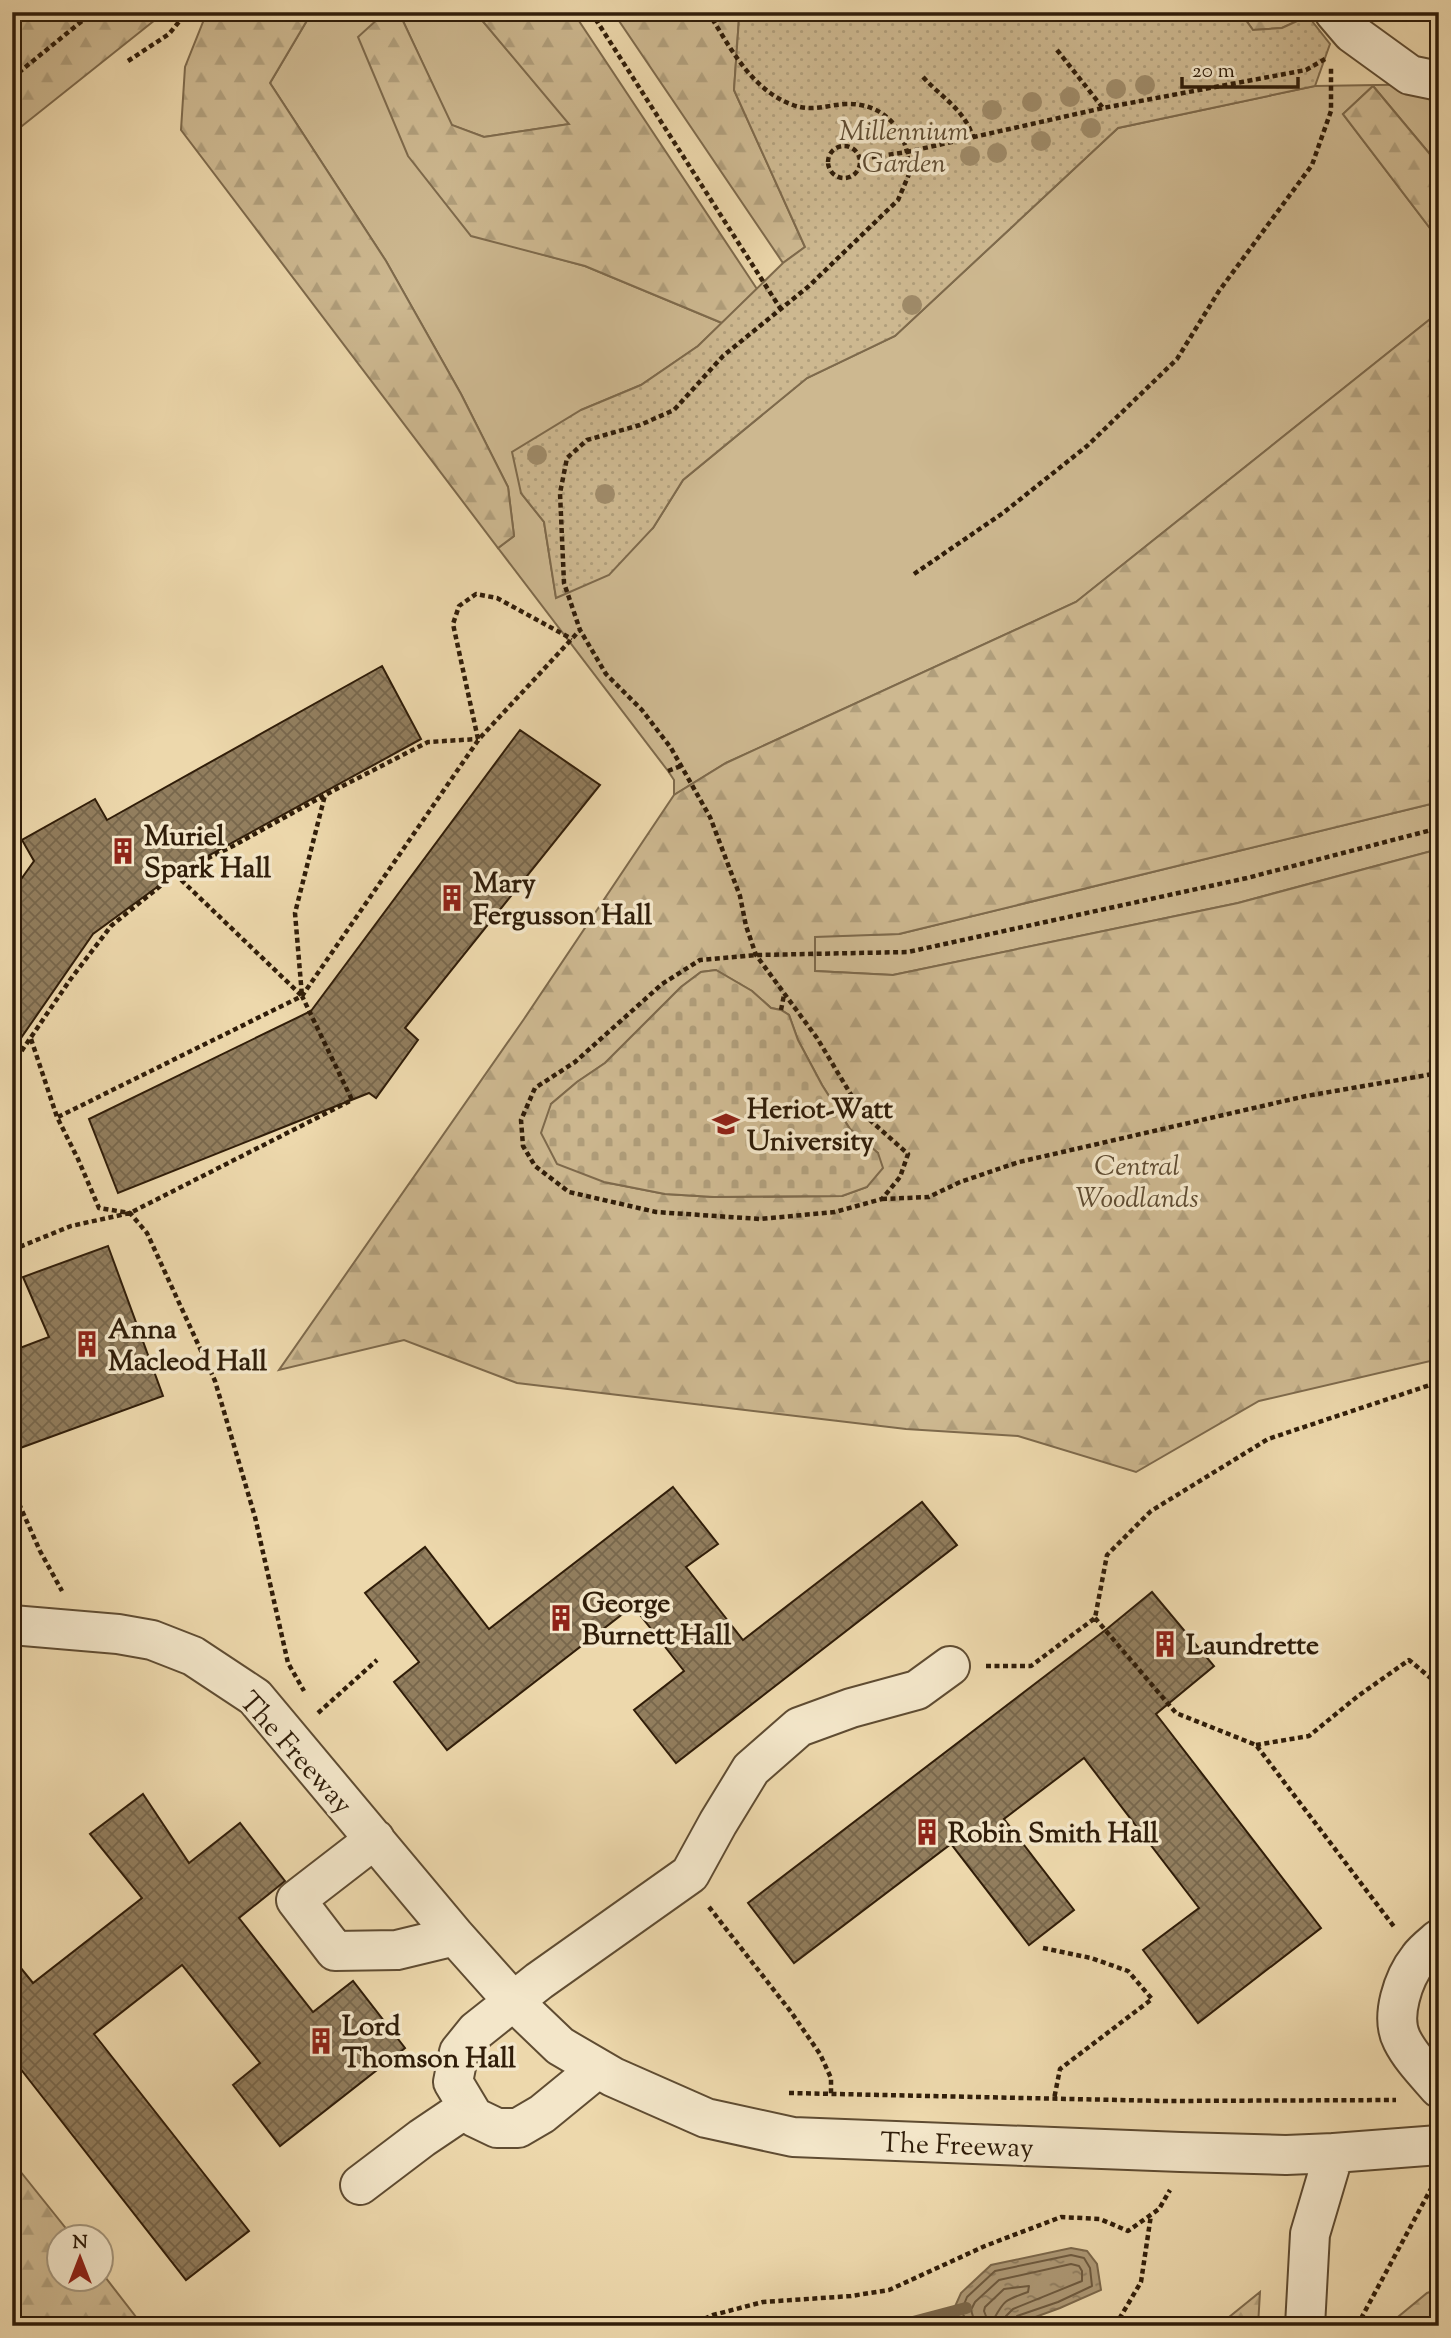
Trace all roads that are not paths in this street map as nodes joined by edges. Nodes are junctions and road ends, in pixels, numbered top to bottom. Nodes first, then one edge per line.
1 (1339, 34) edge
2 (1439, 81) edge
3 (12, 1625) edge
4 (950, 1666) road end
5 (376, 1839) junction
6 (455, 1936) junction
7 (1428, 1949) edge
8 (513, 2001) junction
9 (597, 2069) junction
10 (1422, 2094) edge
11 (468, 2107) junction
12 (1439, 2145) edge
13 (1334, 2153) junction
14 (1286, 2155) junction
15 (359, 2185) dead end
16 (1310, 2234) junction
17 (1305, 2326) edge

1 - 2 lane
3 - 5 lane, The Freeway
4 - 8 lane
5 - 6 lane, The Freeway
5 - 6 lane
6 - 8 lane, The Freeway
7 - 10 lane
8 - 9 lane, The Freeway
8 - 11 lane
9 - 11 lane
9 - 14 lane, The Freeway
11 - 15 lane
12 - 13 lane, The Freeway
13 - 14 lane, The Freeway
13 - 16 lane
14 - 16 lane
16 - 17 lane

